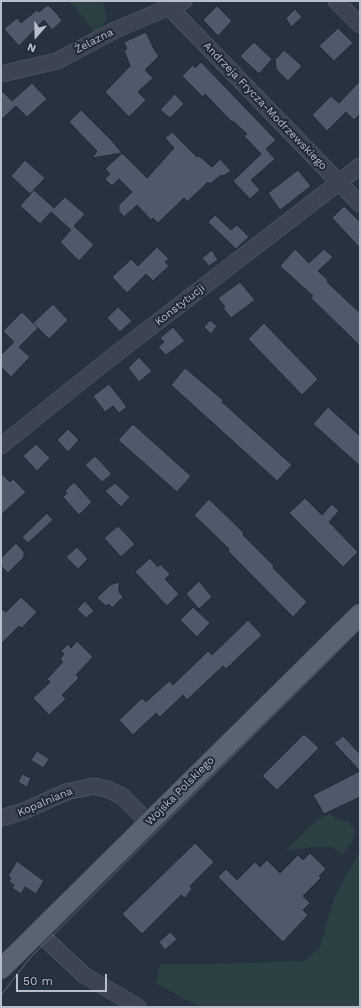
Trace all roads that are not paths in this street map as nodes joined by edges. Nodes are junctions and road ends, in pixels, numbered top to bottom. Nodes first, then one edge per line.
1 (336, 1) edge
2 (177, 4) edge
3 (360, 25) edge
4 (1, 74) edge
5 (360, 166) edge
6 (339, 182) junction
7 (360, 204) edge
8 (1, 446) edge
9 (360, 614) edge
10 (1, 818) edge
11 (148, 822) junction
12 (38, 932) junction
13 (1, 969) edge
14 (138, 1007) edge

1 - 3 street
2 - 4 street, Żelazna
2 - 6 street, Andrzeja Frycza-Modrzewskiego
5 - 6 street, Konstytucji
6 - 7 street, Andrzeja Frycza-Modrzewskiego
6 - 8 street, Konstytucji
9 - 11 main road, Wojska Polskiego
10 - 11 street, Kopalniana
11 - 12 main road, Wojska Polskiego
12 - 13 main road, Wojska Polskiego
12 - 14 street

